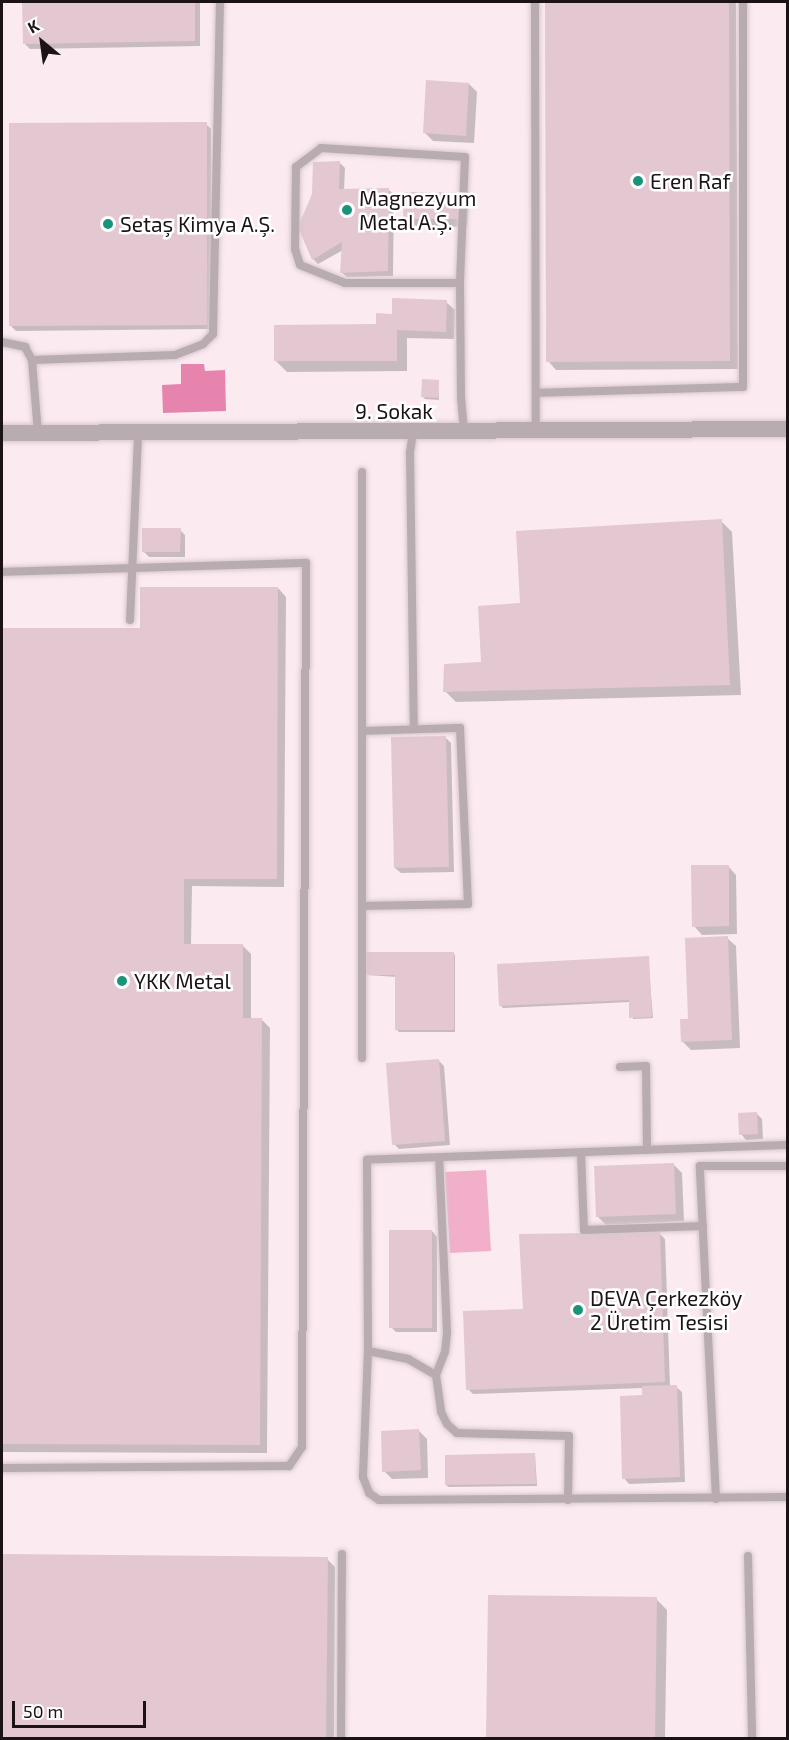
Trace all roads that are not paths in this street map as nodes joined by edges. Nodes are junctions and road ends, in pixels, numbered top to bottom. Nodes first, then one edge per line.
1 (220, 2) edge
2 (535, 2) edge
3 (743, 2) edge
4 (460, 283) junction
5 (2, 342) edge
6 (32, 360) junction
7 (536, 393) junction
8 (788, 429) edge
9 (536, 432) junction
10 (2, 433) edge
11 (413, 433) junction
12 (464, 433) junction
13 (38, 435) junction
14 (138, 435) junction
15 (362, 472) dead end
16 (132, 568) junction
17 (2, 572) edge
18 (130, 620) dead end
19 (414, 729) junction
20 (362, 731) junction
21 (362, 906) junction
22 (362, 1058) dead end
23 (620, 1067) dead end
24 (788, 1145) edge
25 (647, 1150) junction
26 (581, 1153) junction
27 (439, 1158) junction
28 (788, 1166) edge
29 (703, 1226) junction
30 (368, 1351) junction
31 (436, 1376) junction
32 (2, 1468) edge
33 (788, 1497) edge
34 (716, 1499) junction
35 (568, 1500) junction
36 (342, 1554) dead end
37 (748, 1556) dead end
38 (341, 1738) edge
39 (752, 1738) edge

1 - 6 lane
2 - 7 lane
3 - 7 lane
4 - 4 lane
4 - 12 lane
5 - 6 lane
6 - 13 lane
7 - 9 lane
8 - 9 street, 9. Sokak
9 - 12 street, 9. Sokak
10 - 13 street, 9. Sokak
11 - 12 street, 9. Sokak
11 - 14 street, 9. Sokak
11 - 19 lane
13 - 14 street, 9. Sokak
14 - 16 lane
15 - 20 lane
16 - 17 lane
16 - 18 lane
16 - 32 lane
19 - 20 lane
19 - 21 lane
20 - 21 lane
21 - 22 lane
23 - 25 lane
24 - 25 lane
25 - 26 lane
26 - 27 lane
26 - 29 lane
27 - 30 lane
27 - 31 lane
28 - 29 lane
29 - 34 lane
30 - 31 lane
30 - 35 lane
31 - 35 lane
33 - 34 lane
34 - 35 lane
36 - 38 lane
37 - 39 lane

